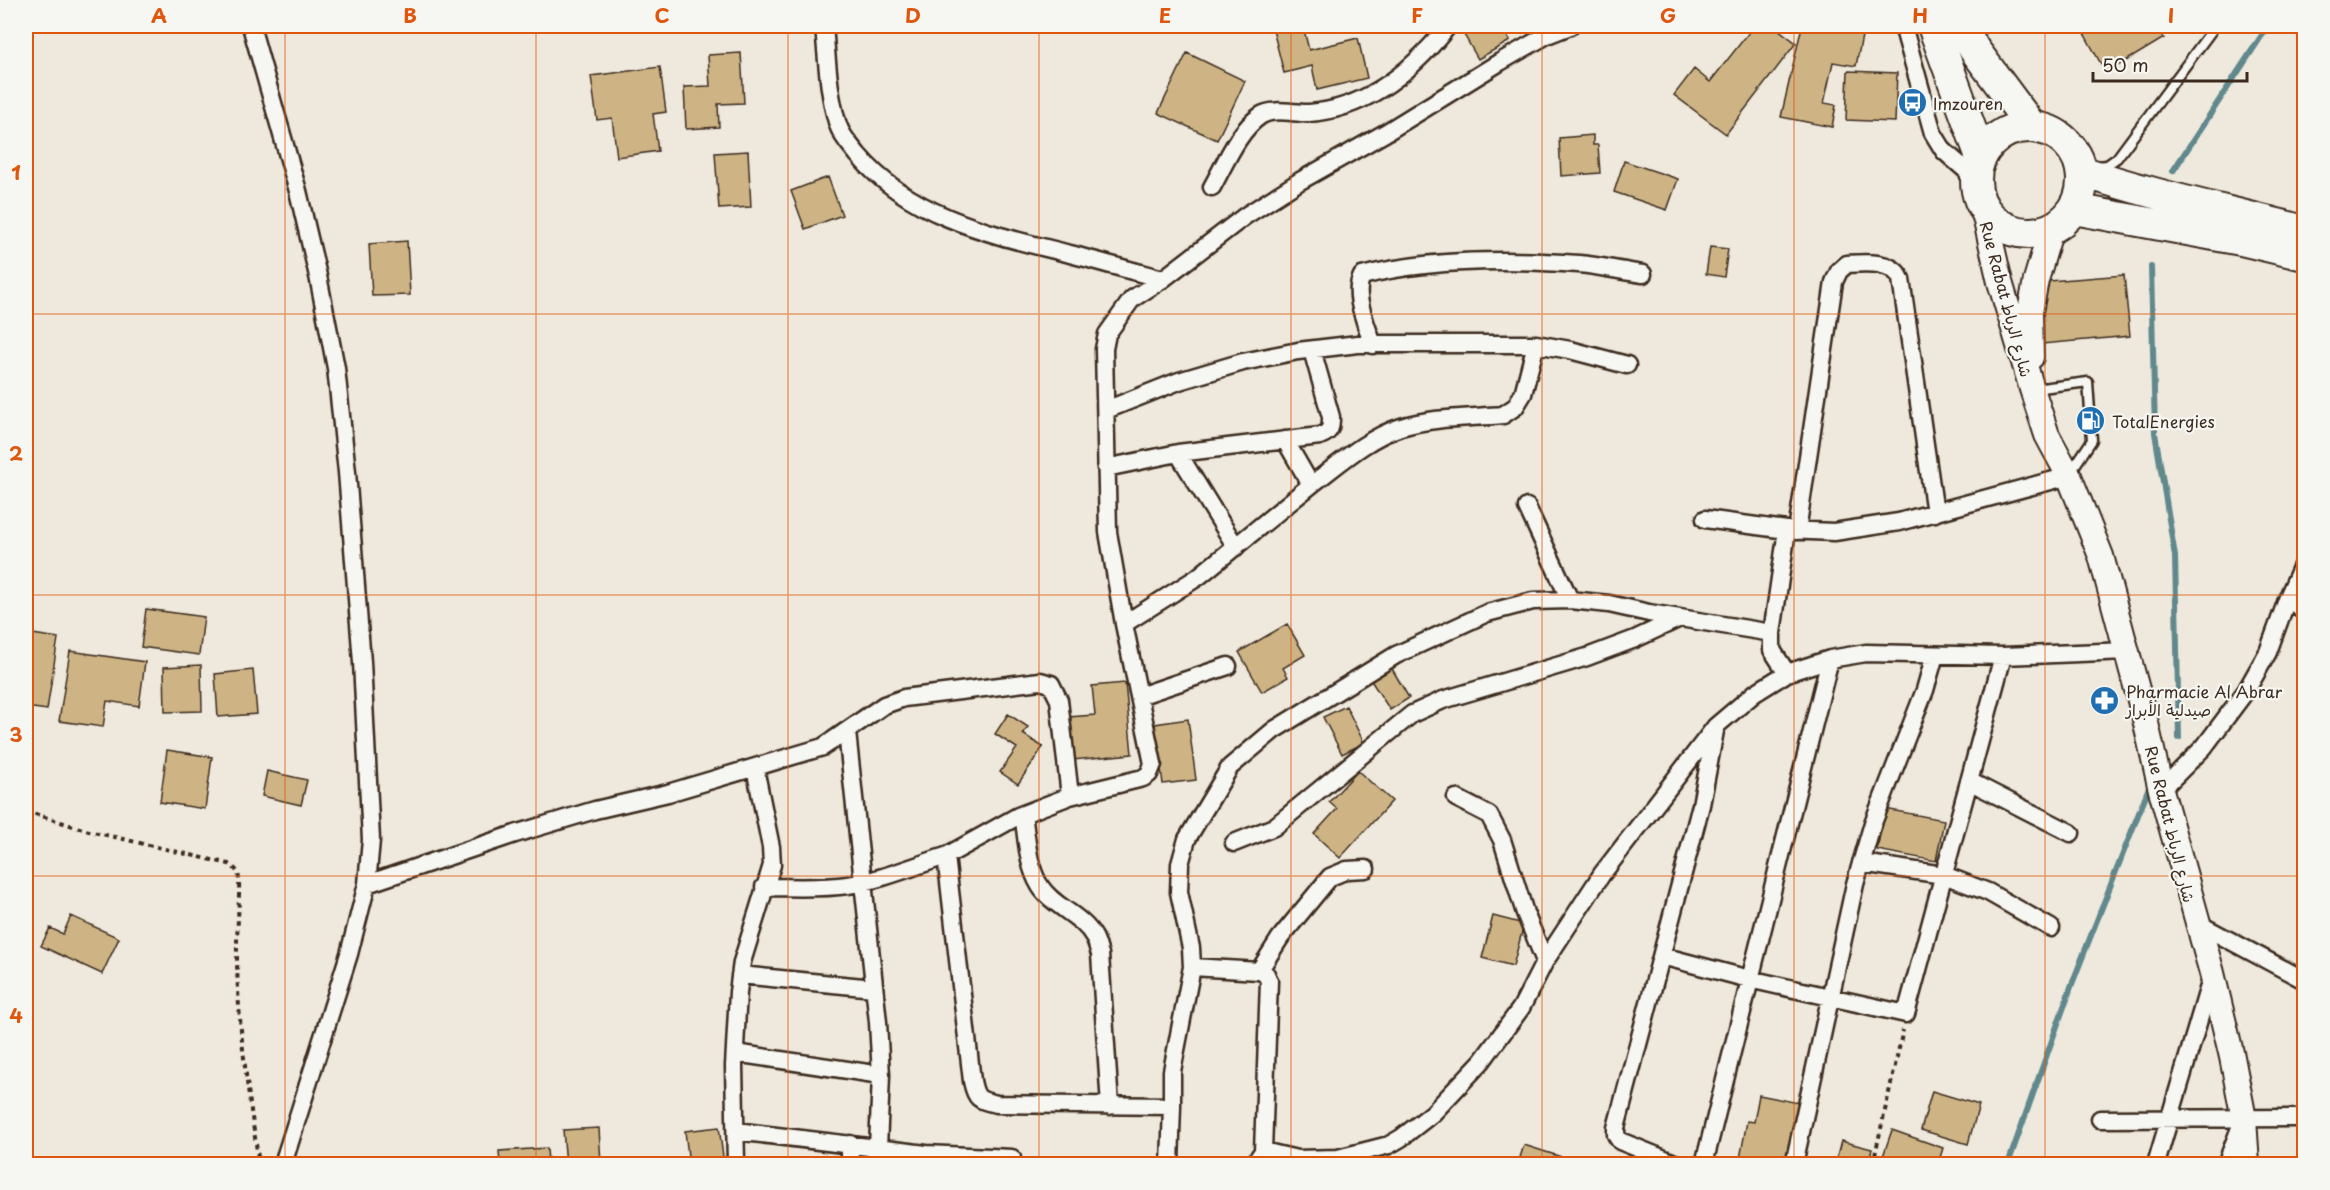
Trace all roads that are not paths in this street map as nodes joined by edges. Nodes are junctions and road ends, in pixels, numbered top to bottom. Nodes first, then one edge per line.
1 (251, 26) edge
2 (824, 26) edge
3 (1449, 26) edge
4 (1570, 26) edge
5 (1901, 26) edge
6 (1933, 26) edge
7 (1962, 26) edge
8 (2215, 26) edge
9 (2032, 127) junction
10 (2080, 166) junction
11 (1978, 167) junction
12 (1212, 187) dead end
13 (1983, 208) junction
14 (2074, 209) junction
15 (2051, 229) junction
16 (2304, 231) edge
17 (2304, 255) edge
18 (1643, 274) dead end
19 (1163, 279) junction
20 (1536, 344) junction
21 (1373, 345) junction
22 (1312, 350) junction
23 (1627, 365) dead end
24 (2032, 389) junction
25 (1106, 410) junction
26 (1284, 440) junction
27 (1178, 453) junction
28 (1106, 468) junction
29 (2068, 476) junction
30 (1311, 485) junction
31 (1527, 507) dead end
32 (1935, 513) junction
33 (1705, 519) dead end
34 (1792, 531) junction
35 (1236, 547) junction
36 (2304, 561) edge
37 (2288, 597) junction
38 (1570, 600) junction
39 (2304, 612) edge
40 (1681, 618) junction
41 (1124, 624) junction
42 (1772, 633) junction
43 (2128, 651) junction
44 (1935, 655) junction
45 (2003, 656) junction
46 (1830, 659) junction
47 (1228, 666) dead end
48 (1787, 673) junction
49 (1139, 696) junction
50 (1716, 726) junction
51 (847, 732) junction
52 (755, 768) junction
53 (1969, 780) junction
54 (2161, 790) junction
55 (1070, 796) junction
56 (1456, 798) dead end
57 (1023, 814) junction
58 (2071, 832) dead end
59 (1234, 843) dead end
60 (946, 856) junction
61 (1861, 863) junction
62 (1366, 869) dead end
63 (1944, 875) junction
64 (864, 881) junction
65 (368, 884) junction
66 (764, 887) junction
67 (2197, 923) junction
68 (2051, 928) dead end
69 (1662, 956) junction
70 (1545, 960) junction
71 (1192, 967) junction
72 (1259, 971) junction
73 (2212, 974) junction
74 (740, 975) junction
75 (1749, 979) junction
76 (2304, 980) edge
77 (874, 988) junction
78 (1829, 997) junction
79 (735, 1053) junction
80 (881, 1075) junction
81 (1110, 1106) junction
82 (1172, 1106) junction
83 (2170, 1118) junction
84 (2304, 1118) edge
85 (2100, 1119) dead end
86 (2244, 1119) junction
87 (736, 1131) junction
88 (850, 1144) junction
89 (878, 1148) junction
90 (1012, 1158) dead end
91 (1258, 1158) edge
92 (926, 1160) edge
93 (283, 1164) edge
94 (736, 1164) edge
95 (850, 1164) edge
96 (1170, 1164) edge
97 (1677, 1164) edge
98 (1704, 1164) edge
99 (1794, 1164) edge
100 (2156, 1164) edge
101 (2226, 1164) edge
102 (2247, 1164) edge

1 - 65 street
2 - 19 street
3 - 12 street
4 - 19 street
5 - 11 street
6 - 11 highway
7 - 9 highway
8 - 10 lane
9 - 10 highway
9 - 11 highway
10 - 14 highway
10 - 16 highway
11 - 13 highway
13 - 15 highway
13 - 24 street, Rue Rabat شارع الرباط
14 - 15 highway
14 - 17 highway
15 - 24 street, Rue Rabat شارع الرباط
18 - 21 street
19 - 25 street
20 - 21 street
20 - 23 street
20 - 30 street
21 - 22 street
22 - 25 street
22 - 26 street
24 - 29 street, Rue Rabat شارع الرباط
24 - 29 lane
25 - 28 street
26 - 27 street
26 - 30 street
27 - 28 street
27 - 35 street
28 - 41 street
29 - 32 street
29 - 43 street, Rue Rabat شارع الرباط
30 - 35 street
31 - 38 street
32 - 34 street
32 - 34 street
33 - 34 street
34 - 42 street
35 - 41 street
36 - 37 street
37 - 39 street
37 - 54 street
38 - 40 street
38 - 71 street
40 - 42 street
40 - 59 street
41 - 49 street
42 - 48 street
43 - 45 street
43 - 54 street, Rue Rabat شارع الرباط
44 - 45 street
44 - 46 street
44 - 61 street
45 - 53 street
46 - 48 street
46 - 75 street
47 - 49 street
48 - 50 street
49 - 55 street
50 - 69 street
50 - 70 street
51 - 52 street
51 - 55 street
51 - 64 street
52 - 65 street
52 - 66 street
53 - 58 street
53 - 63 street
54 - 67 street, Rue Rabat شارع الرباط
55 - 57 street
56 - 70 street
57 - 60 street
57 - 81 street
60 - 64 street
60 - 81 street
61 - 63 street
61 - 78 street
62 - 72 street
63 - 68 street
63 - 78 street
64 - 66 street
64 - 77 street
65 - 93 street
66 - 74 street
67 - 73 street, Rue Rabat شارع الرباط
67 - 76 street
69 - 75 street
69 - 97 street
70 - 91 street
71 - 72 street
71 - 82 street
72 - 91 street
73 - 83 street
73 - 86 street, Rue Rabat شارع الرباط
74 - 77 street
74 - 79 street
75 - 78 street
75 - 98 street
77 - 80 street
78 - 99 street
79 - 80 street
79 - 87 street
80 - 89 street
81 - 82 street
82 - 96 street
83 - 85 street
83 - 86 street
83 - 100 street
84 - 86 street
86 - 101 street
86 - 102 street, Rue Rabat شارع الرباط
87 - 88 street
87 - 94 street
88 - 89 street
88 - 95 street
89 - 92 street
90 - 92 street

